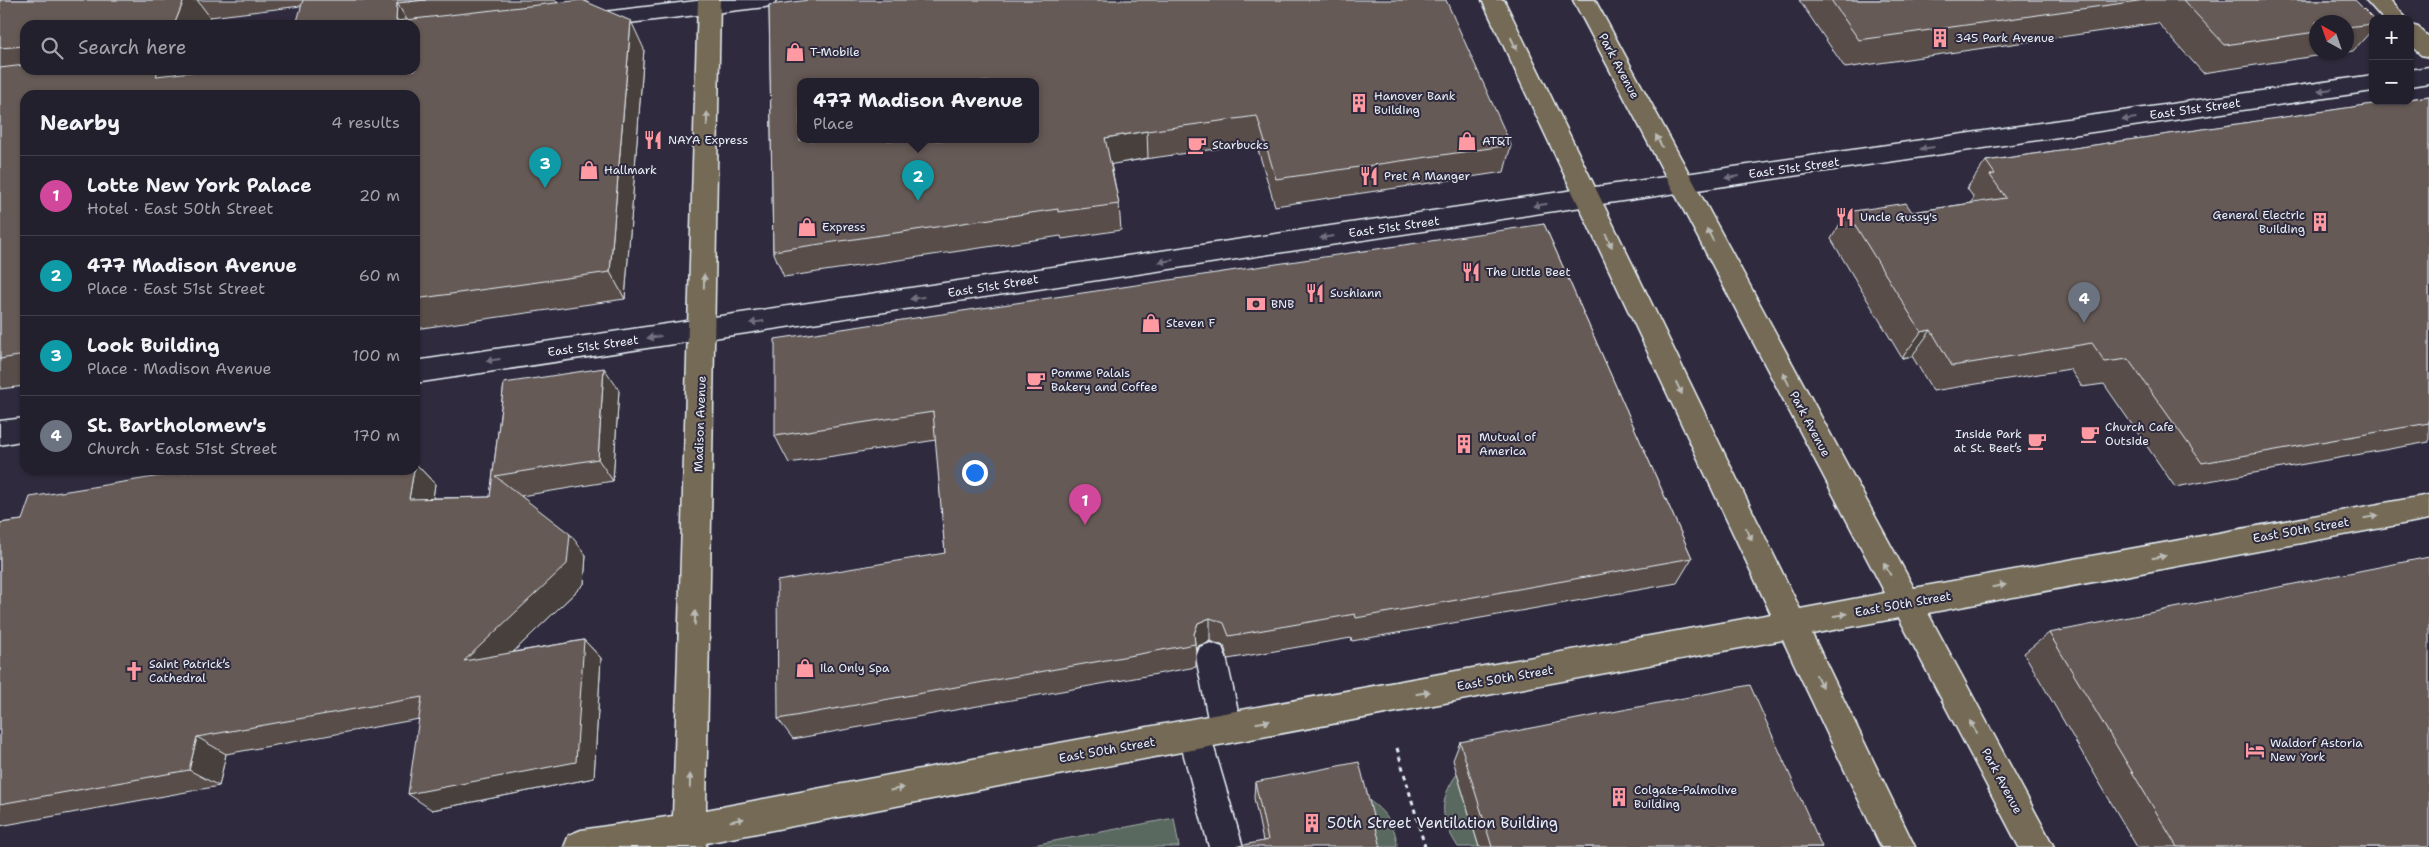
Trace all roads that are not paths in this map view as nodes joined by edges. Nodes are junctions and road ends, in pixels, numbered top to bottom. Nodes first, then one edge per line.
1 (765, 0) edge
2 (1493, 0) edge
3 (1584, 0) edge
4 (2376, 0) edge
5 (709, 3) edge
6 (2392, 15) edge
7 (570, 23) edge
8 (2414, 36) edge
9 (2429, 50) edge
10 (2429, 75) edge
11 (2414, 77) edge
12 (2369, 84) edge
13 (1682, 184) junction
14 (1588, 197) junction
15 (702, 330) junction
16 (420, 371) edge
17 (20, 430) edge
18 (0, 433) edge
19 (2429, 507) edge
20 (1907, 603) junction
21 (1792, 623) junction
22 (1211, 658) dead end
23 (1226, 729) junction
24 (1194, 734) junction
25 (689, 838) edge
26 (581, 847) edge
27 (1226, 847) edge
28 (1898, 847) edge
29 (2037, 847) edge

1 - 5 street
2 -> 14 main road
13 -> 3 main road, Park Avenue
4 - 6 main road
5 - 7 street
15 -> 5 main road, Madison Avenue
8 - 9 main road
10 - 11 street
12 -> 13 street, East 51st Street
13 - 14 street, East 51st Street
20 -> 13 main road, Park Avenue
14 -> 15 street, East 51st Street
14 -> 21 main road
15 -> 16 street, East 51st Street
25 -> 15 main road, Madison Avenue
17 - 18 street
20 -> 19 main road, East 50th Street
21 -> 20 main road, East 50th Street
29 -> 20 main road, Park Avenue
23 -> 21 main road, East 50th Street
21 -> 28 main road
22 - 23 street
23 - 24 main road, East 50th Street
25 -> 24 main road, East 50th Street
24 - 27 street
25 - 26 main road, East 50th Street

